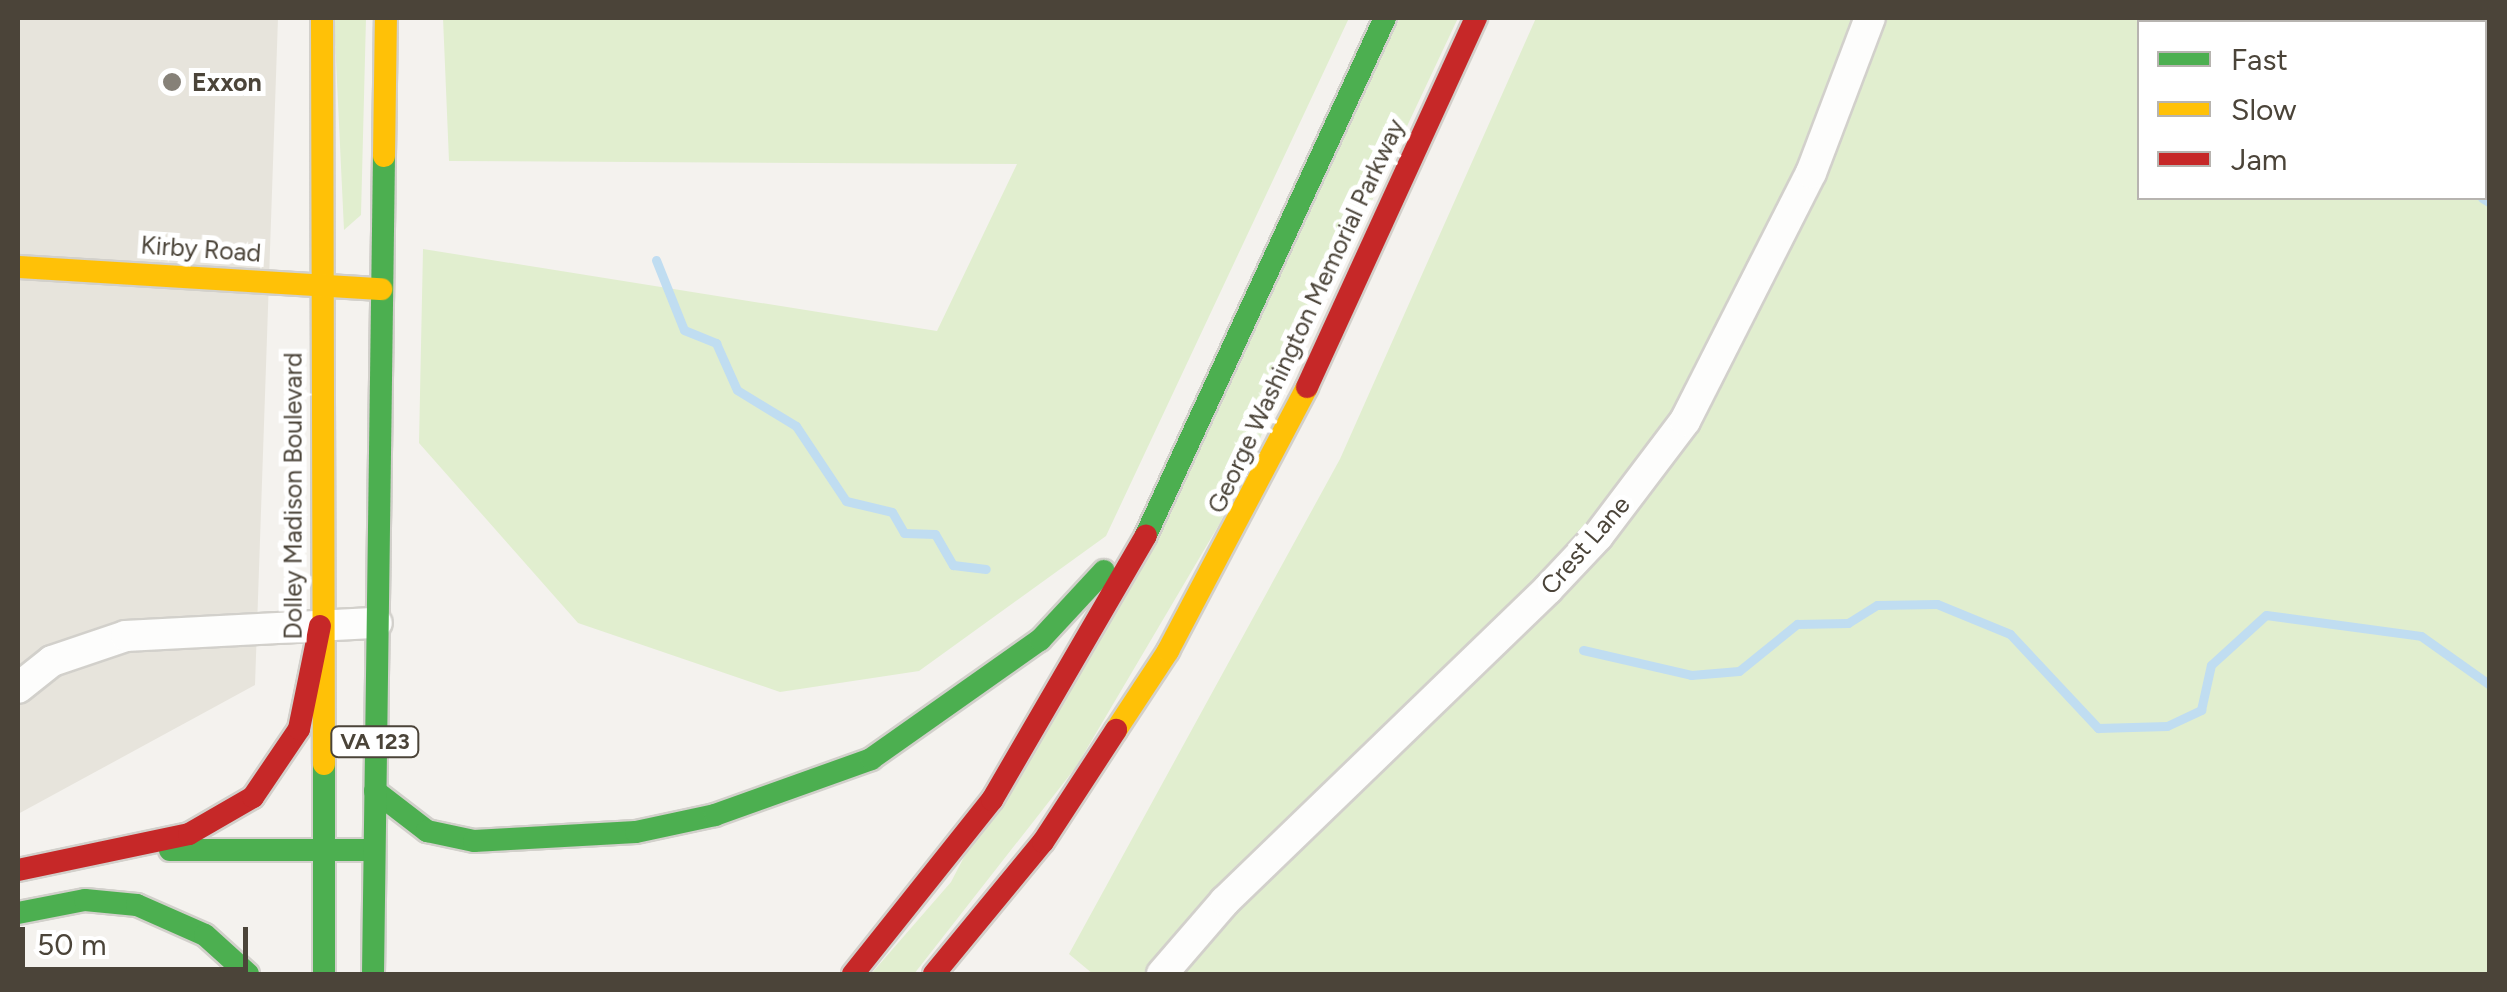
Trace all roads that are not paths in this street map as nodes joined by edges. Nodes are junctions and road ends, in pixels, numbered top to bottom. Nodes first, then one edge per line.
1 (322, 18) edge
2 (386, 18) edge
3 (1385, 18) edge
4 (1476, 18) edge
5 (1870, 18) edge
6 (18, 267) edge
7 (320, 286) junction
8 (381, 289) junction
9 (1190, 444) junction
10 (377, 623) junction
11 (320, 626) junction
12 (18, 688) edge
13 (375, 791) junction
14 (1076, 796) junction
15 (112, 850) junction
16 (374, 850) junction
17 (325, 851) junction
18 (18, 870) edge
19 (1018, 910) dead end
20 (18, 912) edge
21 (248, 974) edge
22 (324, 974) edge
23 (373, 974) edge
24 (853, 974) edge
25 (934, 974) edge
26 (1162, 974) edge

1 - 7 main road, Dolley Madison Boulevard / VA 123
2 - 8 main road, VA 123
3 - 9 main road, George Washington Memorial Parkway
4 - 14 main road, George Washington Memorial Parkway
5 - 26 street, Crest Lane
6 - 7 main road, Kirby Road
7 - 8 main road, Kirby Road
7 - 11 main road, Dolley Madison Boulevard / VA 123
8 - 10 main road, VA 123
9 - 13 main road
9 - 24 main road, George Washington Memorial Parkway
10 - 11 street
10 - 13 main road, VA 123
11 - 12 street
11 - 15 main road
11 - 17 main road, Dolley Madison Boulevard / VA 123
13 - 16 main road, VA 123
14 - 19 main road
14 - 25 main road, George Washington Memorial Parkway
15 - 17 main road
15 - 18 main road
16 - 17 main road
16 - 23 main road, VA 123
17 - 22 main road, Dolley Madison Boulevard / VA 123
20 - 21 main road

